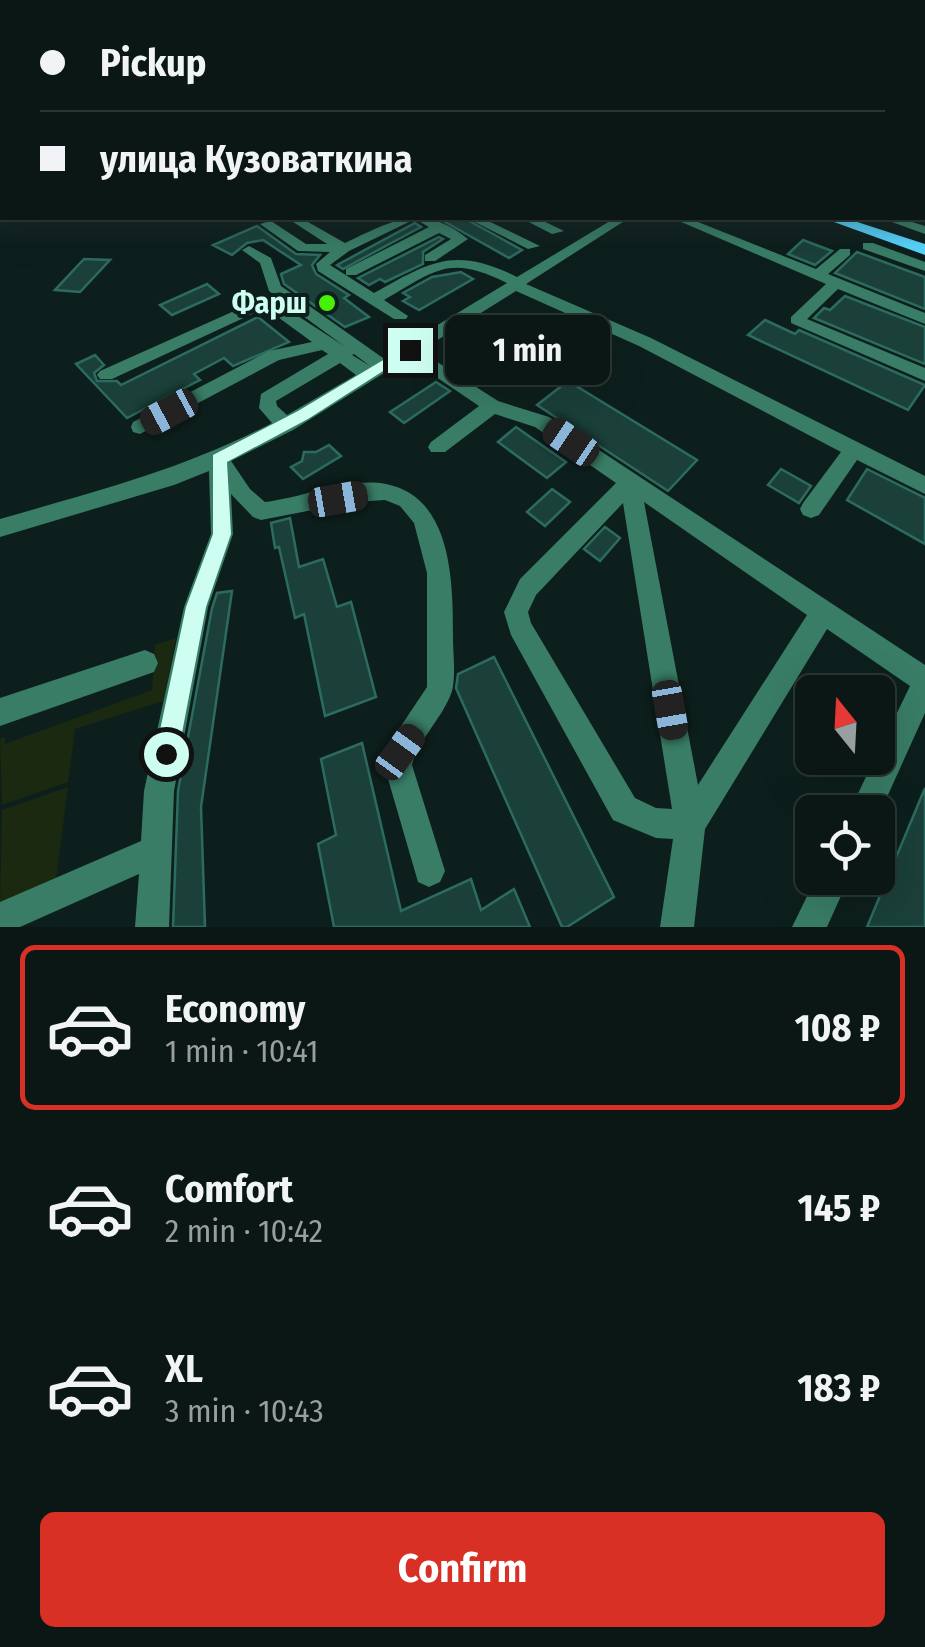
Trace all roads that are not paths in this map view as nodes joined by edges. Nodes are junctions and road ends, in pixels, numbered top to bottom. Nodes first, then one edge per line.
1 (297, 220) edge
2 (405, 220) edge
3 (425, 220) edge
4 (477, 220) edge
5 (532, 220) edge
6 (837, 220) edge
7 (893, 220) edge
8 (699, 221) edge
9 (614, 223) edge
10 (266, 224) dead end
11 (440, 227) junction
12 (925, 230) edge
13 (557, 231) dead end
14 (533, 246) dead end
15 (868, 246) dead end
16 (344, 248) junction
17 (249, 250) dead end
18 (925, 250) edge
19 (845, 252) dead end
20 (322, 253) junction
21 (925, 267) edge
22 (351, 272) dead end
23 (828, 278) junction
24 (518, 284) junction
25 (374, 293) junction
26 (400, 316) dead end
27 (925, 319) edge
28 (324, 343) junction
29 (410, 350) junction
30 (347, 351) junction
31 (376, 371) junction
32 (106, 375) dead end
33 (925, 376) edge
34 (492, 406) junction
35 (286, 425) junction
36 (140, 427) dead end
37 (438, 446) dead end
38 (854, 449) junction
39 (219, 459) junction
40 (630, 482) junction
41 (925, 486) edge
42 (812, 509) dead end
43 (0, 528) edge
44 (823, 612) junction
45 (145, 664) dead end
46 (925, 682) edge
47 (0, 712) edge
48 (872, 795) edge
49 (690, 824) junction
50 (153, 852) junction
51 (429, 871) dead end
52 (824, 895) edge
53 (0, 919) edge
54 (152, 927) edge
55 (677, 927) edge
56 (809, 927) edge

1 - 16 street
2 - 16 street
3 - 11 street
4 - 14 street
5 - 13 street
6 - 18 main road
7 - 12 street
8 - 23 street
9 - 24 street
10 - 20 street
11 - 22 street
11 - 25 street
15 - 21 street
16 - 20 street
17 - 30 street
19 - 23 street
20 - 25 street
23 - 27 street
23 - 33 street
24 - 25 street
24 - 29 street
24 - 38 street
25 - 26 street
28 - 30 street
28 - 32 street
28 - 36 street
29 - 31 street
29 - 34 street
30 - 31 street
30 - 35 street
31 - 35 street
34 - 37 street
34 - 40 street
35 - 39 street
38 - 41 street
38 - 42 street
39 - 43 street
39 - 50 street
39 - 51 street
40 - 44 street
40 - 49 street
40 - 49 street
44 - 46 street
44 - 49 street
45 - 47 street
46 - 48 street
49 - 55 street
50 - 53 street
50 - 54 street
52 - 56 street

